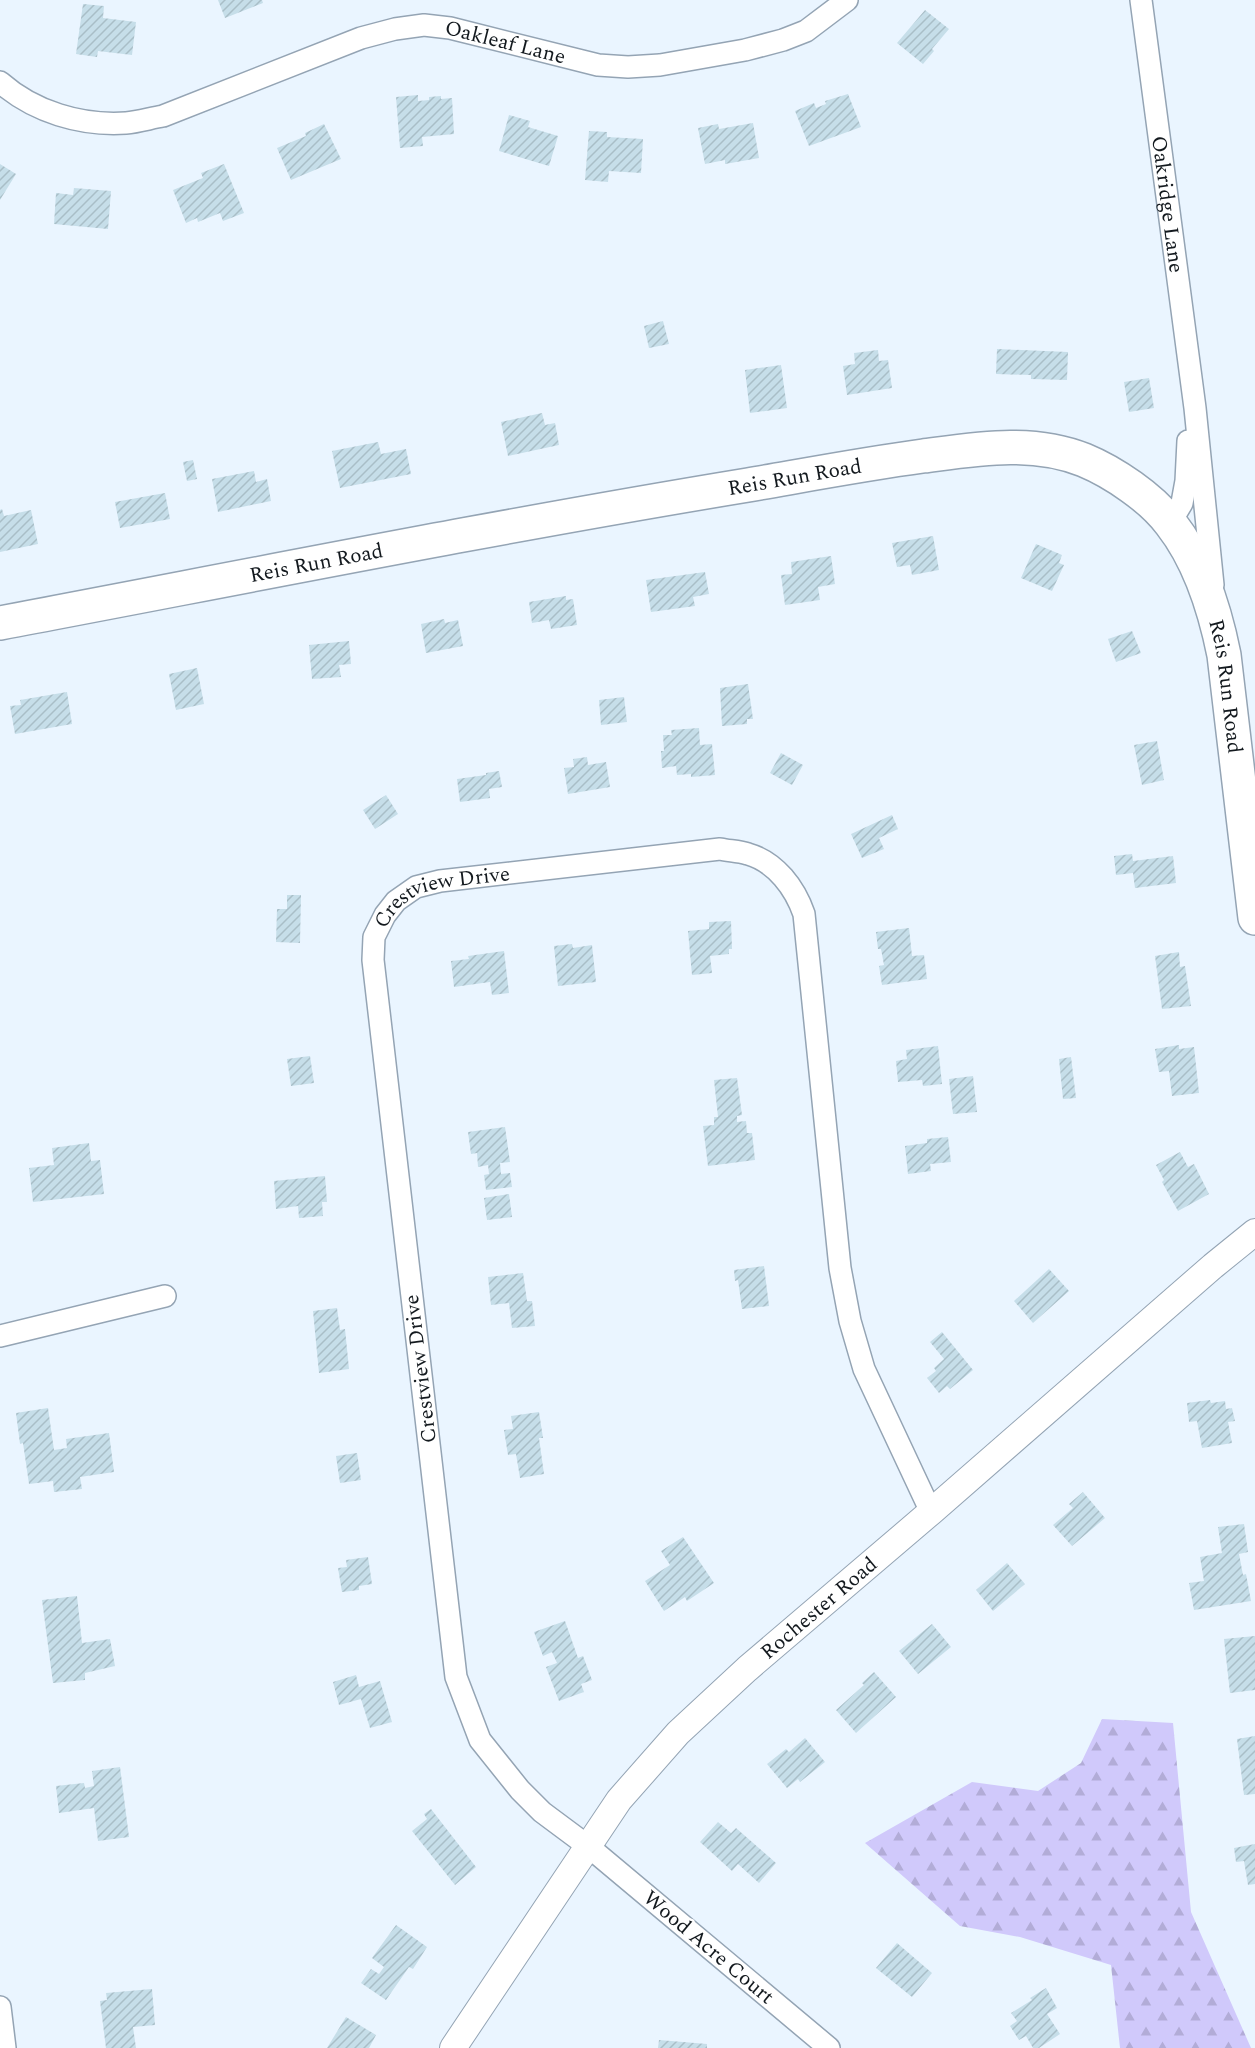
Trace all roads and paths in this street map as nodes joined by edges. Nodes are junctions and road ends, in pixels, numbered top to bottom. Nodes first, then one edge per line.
1 (847, 0) edge
2 (1141, 0) edge
3 (0, 82) edge
4 (1195, 408) junction
5 (1170, 523) junction
6 (1216, 619) junction
7 (0, 623) edge
8 (1255, 918) edge
9 (1255, 1232) edge
10 (165, 1296) dead end
11 (0, 1336) edge
12 (932, 1512) junction
13 (590, 1846) junction
14 (0, 2007) edge
15 (5, 2048) edge
16 (453, 2048) edge
17 (829, 2048) edge

1 - 3 street, Oakleaf Lane
2 - 4 street, Oakridge Lane
4 - 5 street, Oakridge Lane
4 - 6 street, Oakridge Lane
5 - 6 main road, Reis Run Road
5 - 7 main road, Reis Run Road
6 - 8 main road, Reis Run Road
9 - 12 street, Rochester Road
10 - 11 street
12 - 13 street, Rochester Road
12 - 13 street, Crestview Drive
13 - 16 street, Rochester Road
13 - 17 street, Wood Acre Court
14 - 15 street

